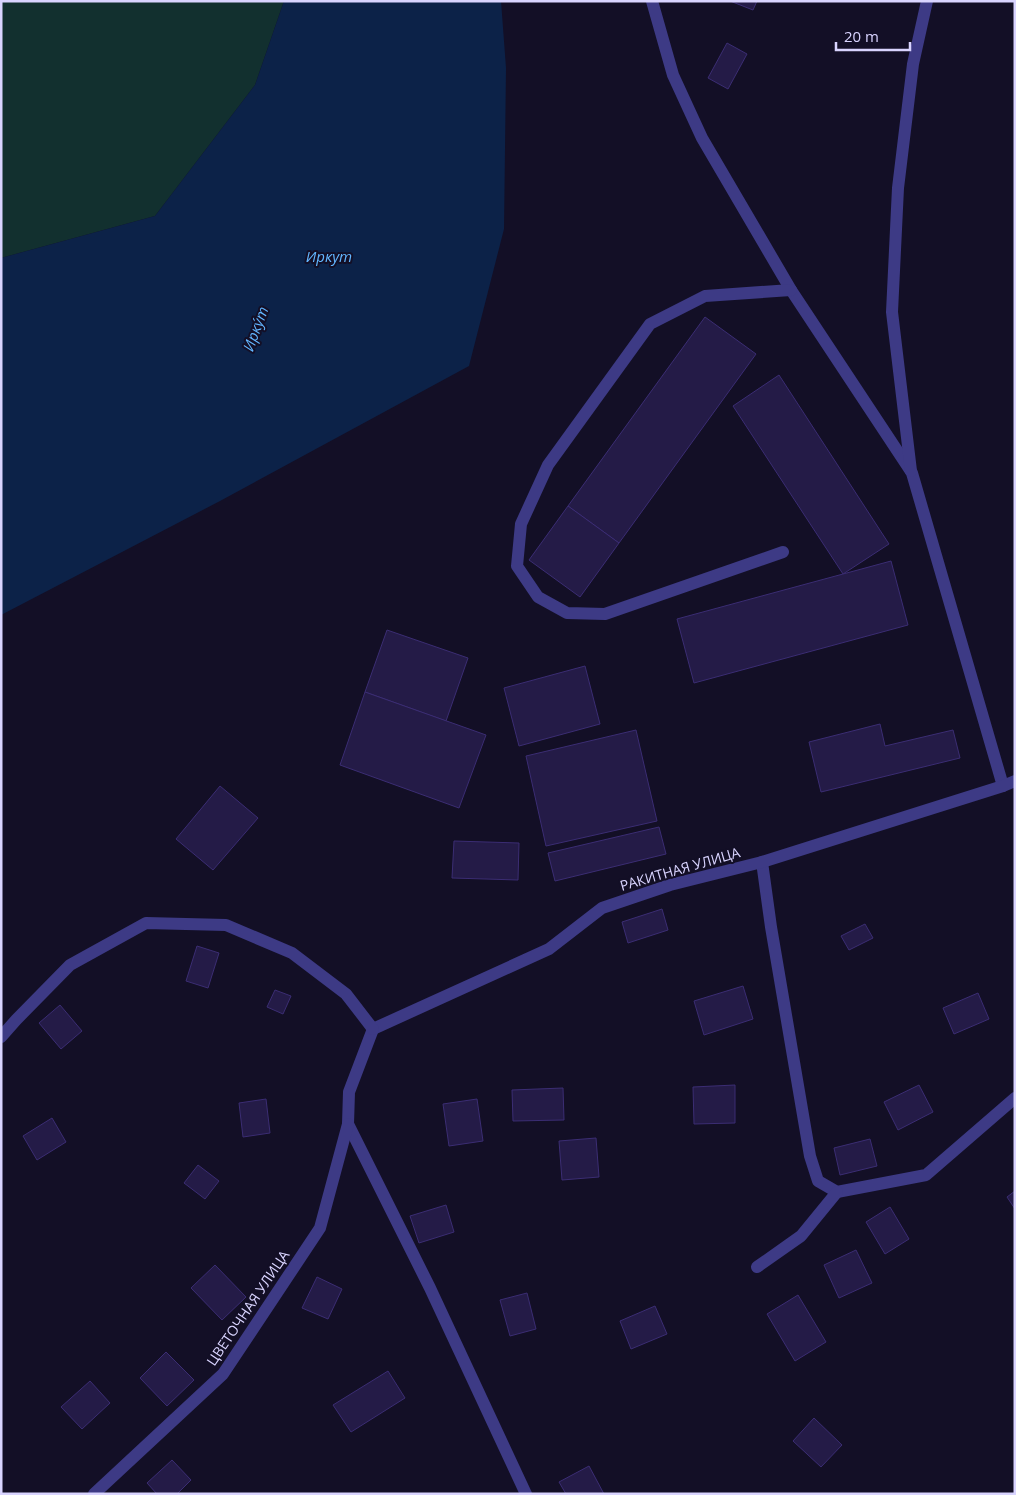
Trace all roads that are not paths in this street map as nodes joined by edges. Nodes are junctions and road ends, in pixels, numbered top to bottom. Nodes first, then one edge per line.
1 (652, 1) edge
2 (928, 1) edge
3 (791, 290) junction
4 (912, 473) junction
5 (783, 552) dead end
6 (1009, 784) edge
7 (762, 862) junction
8 (373, 1029) junction
9 (1, 1037) edge
10 (1015, 1098) edge
11 (348, 1124) junction
12 (838, 1192) junction
13 (757, 1268) dead end
14 (94, 1494) edge
15 (526, 1494) edge

1 - 3 street
2 - 4 street
3 - 4 street
3 - 5 street
4 - 6 street
6 - 7 street, РАКИТНАЯ УЛИЦА
7 - 8 street, РАКИТНАЯ УЛИЦА
7 - 12 street
8 - 9 street
8 - 11 street, ЦВЕТОЧНАЯ УЛИЦА
10 - 12 street
11 - 14 street, ЦВЕТОЧНАЯ УЛИЦА
11 - 15 street
12 - 13 street

